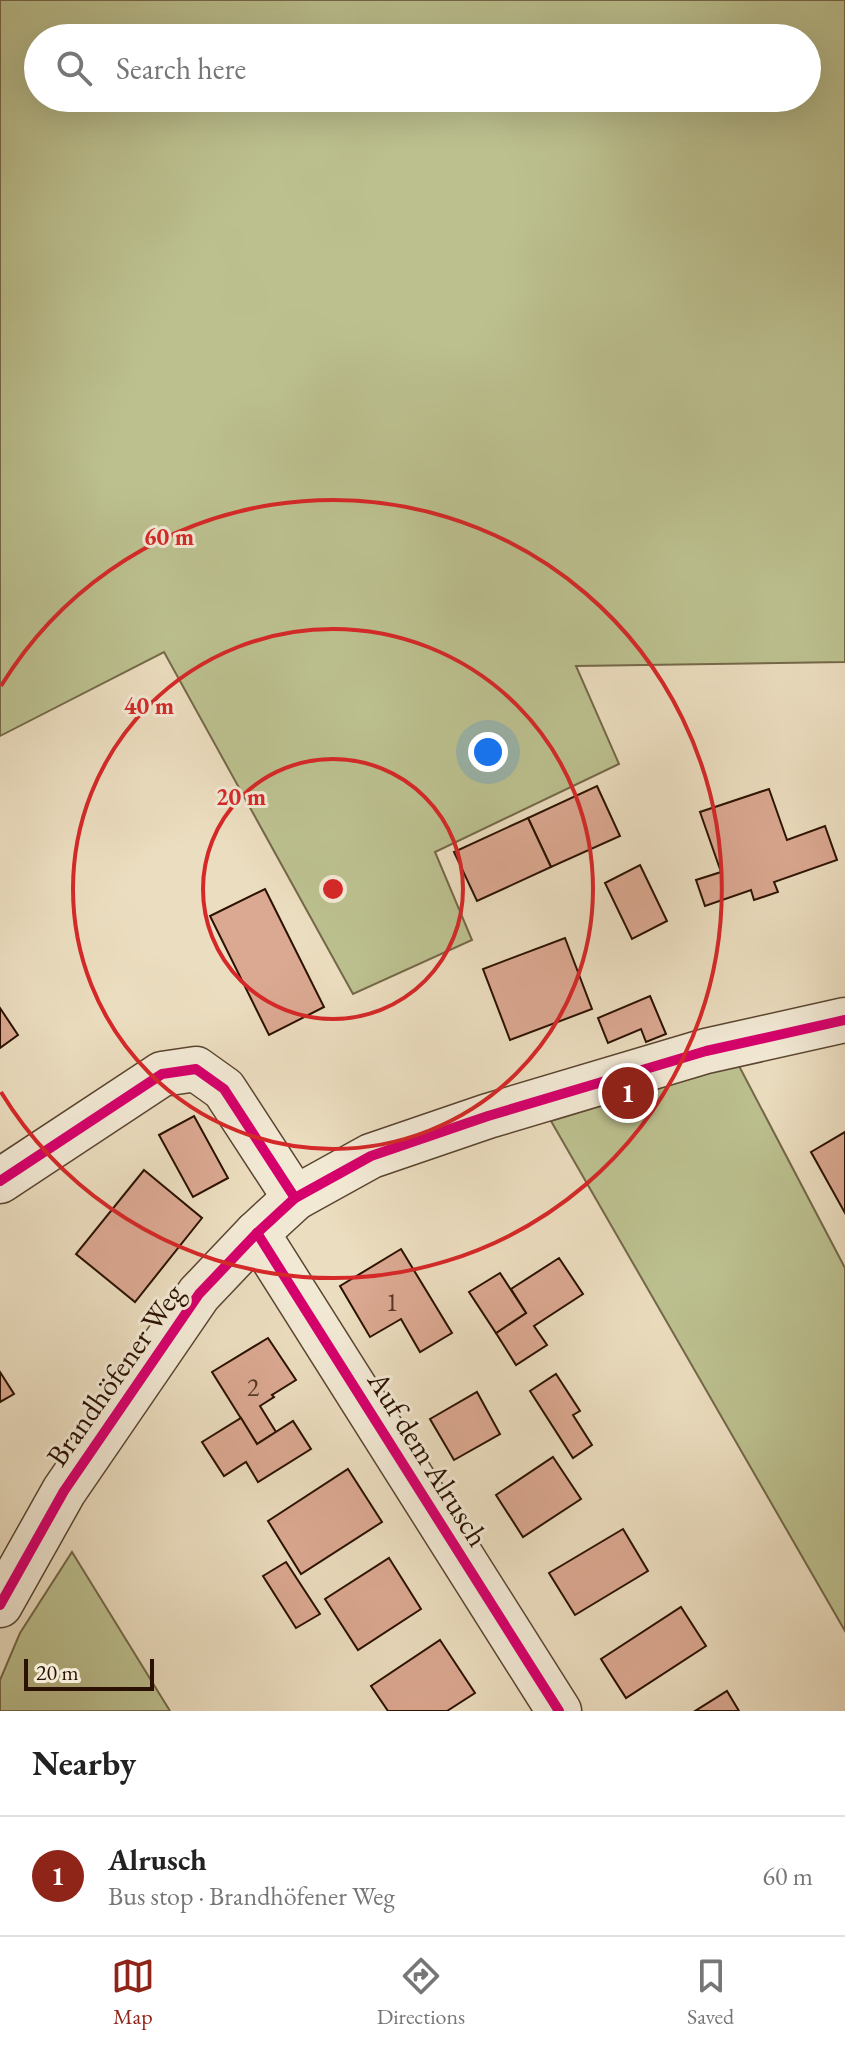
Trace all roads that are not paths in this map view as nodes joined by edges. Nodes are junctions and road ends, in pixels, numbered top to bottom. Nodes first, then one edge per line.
1 (845, 1020) edge
2 (0, 1181) edge
3 (295, 1198) junction
4 (257, 1233) junction
5 (0, 1605) edge
6 (559, 1711) edge

1 - 3 street, Brandhöfener Weg
2 - 3 street
3 - 4 street, Brandhöfener Weg
4 - 5 street, Brandhöfener Weg
4 - 6 street, Auf dem Alrusch

